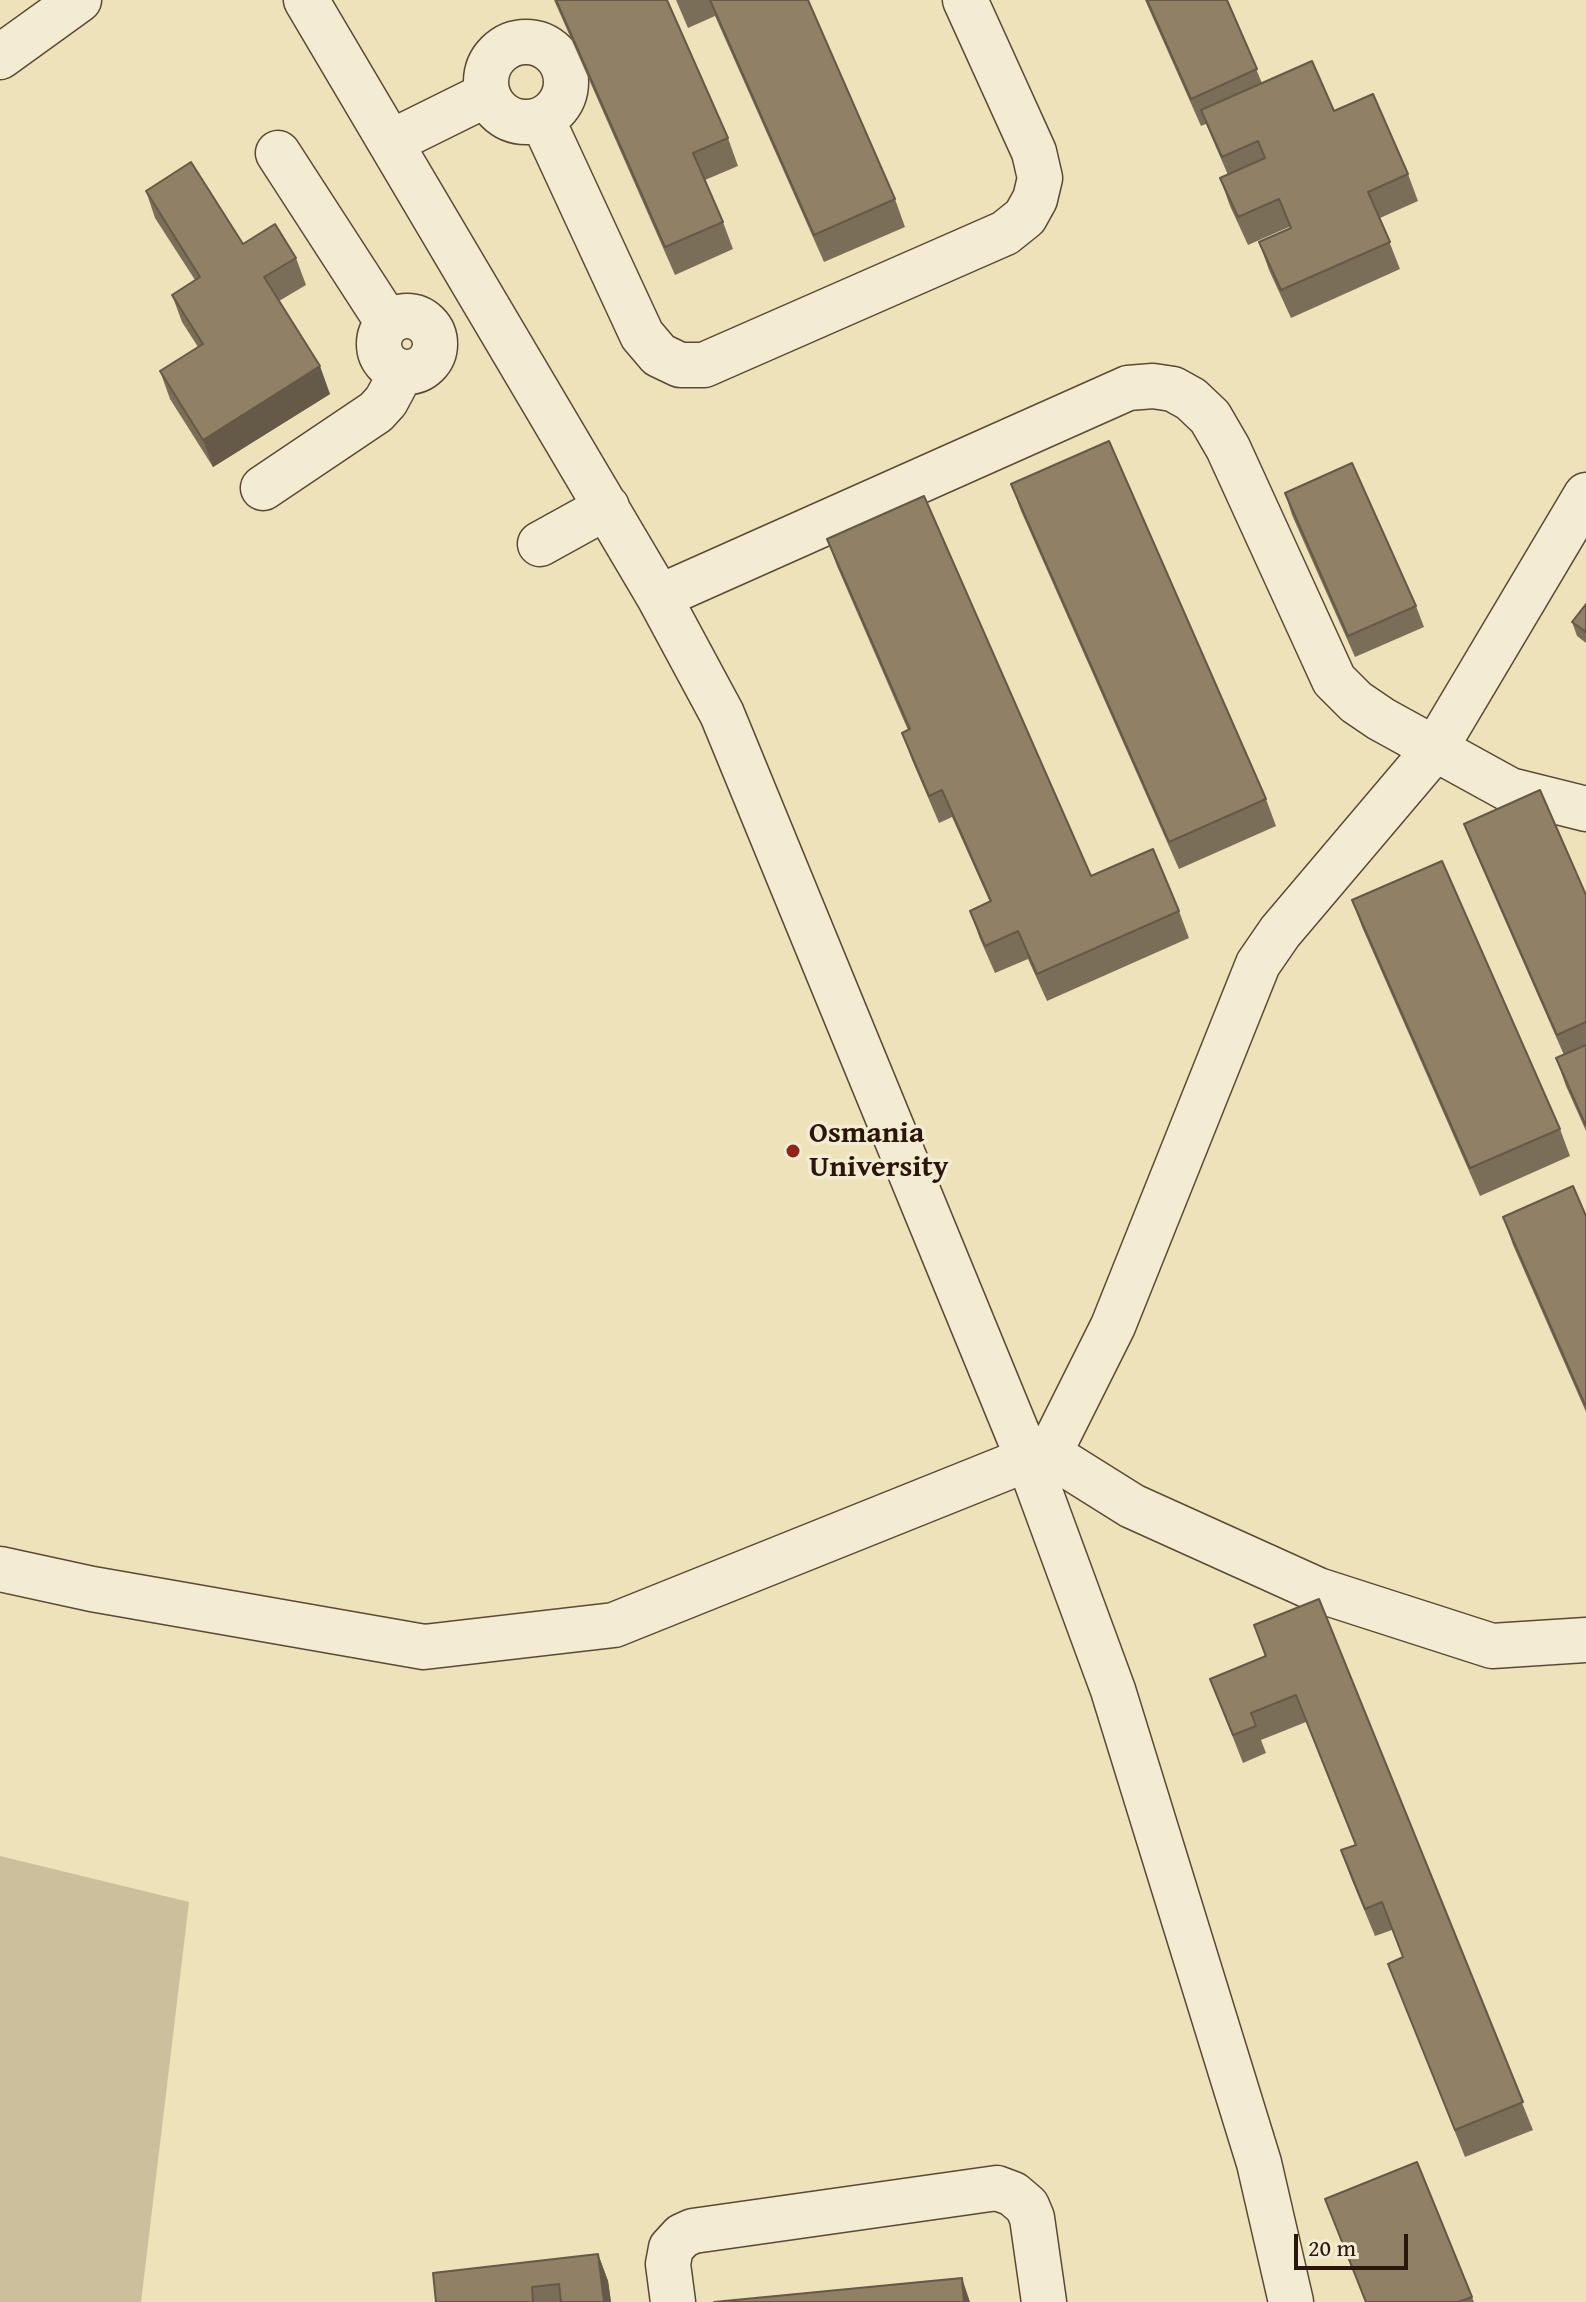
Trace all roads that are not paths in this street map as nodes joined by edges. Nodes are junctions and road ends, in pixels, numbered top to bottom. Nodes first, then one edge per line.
1 (79, 0) edge
2 (306, 0) edge
3 (965, 0) edge
4 (0, 57) edge
5 (488, 94) junction
6 (542, 119) junction
7 (391, 142) junction
8 (278, 153) dead end
9 (483, 298) junction
10 (409, 325) junction
11 (263, 488) dead end
12 (1586, 495) edge
13 (607, 507) junction
14 (540, 544) dead end
15 (659, 597) junction
16 (1435, 749) junction
17 (1586, 809) edge
18 (1038, 1456) junction
19 (0, 1569) edge
20 (1586, 1640) edge
21 (673, 2302) edge
22 (1044, 2302) edge
23 (1291, 2302) edge

1 - 4 lane
2 - 7 lane
3 - 6 lane
5 - 6 lane
5 - 6 lane
5 - 7 lane
7 - 9 lane
8 - 10 lane
9 - 10 lane
9 - 13 lane
10 - 11 lane
12 - 16 lane
13 - 14 lane
13 - 15 lane
15 - 16 lane
15 - 18 lane
16 - 17 lane
16 - 18 lane
18 - 19 lane
18 - 20 lane
18 - 23 lane
21 - 22 lane

